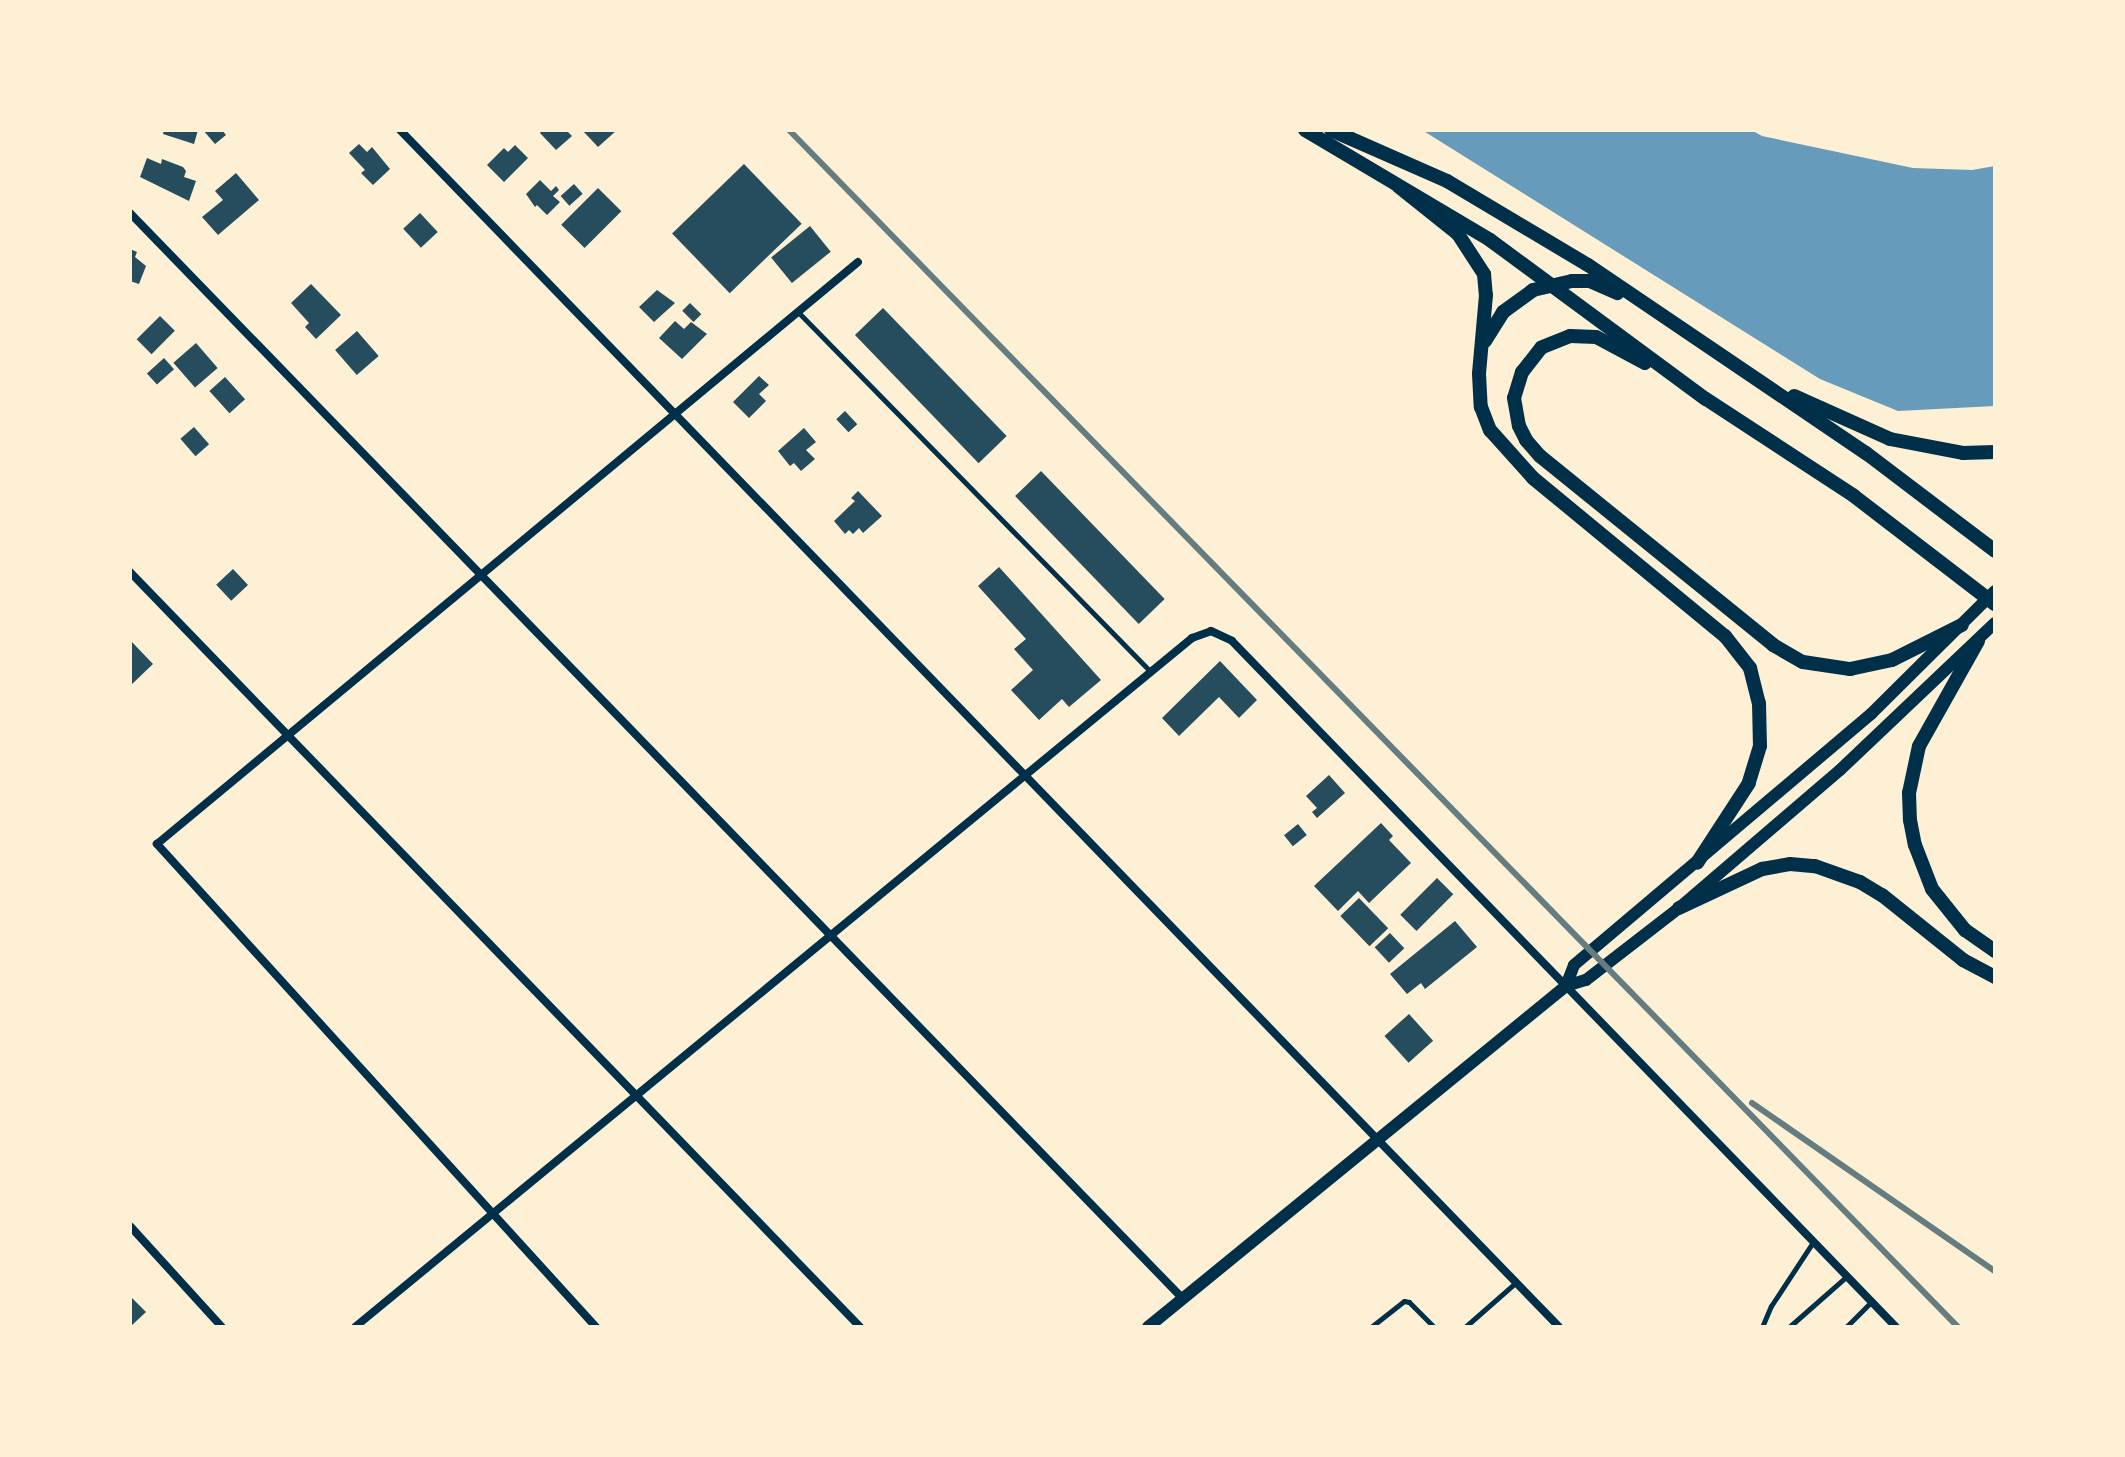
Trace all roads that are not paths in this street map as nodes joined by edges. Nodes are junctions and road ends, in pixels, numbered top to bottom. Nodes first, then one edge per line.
1 (400, 130) edge
2 (1305, 130) edge
3 (1331, 130) edge
4 (1398, 186) junction
5 (130, 213) edge
6 (858, 262) dead end
7 (1551, 285) junction
8 (1644, 303) junction
9 (798, 312) junction
10 (1482, 348) junction
11 (1759, 380) junction
12 (1706, 399) junction
13 (675, 414) junction
14 (1995, 452) edge
15 (1995, 551) edge
16 (130, 572) edge
17 (482, 572) junction
18 (1995, 591) edge
19 (1995, 604) edge
20 (1995, 623) edge
21 (1962, 625) junction
22 (1978, 641) junction
23 (1151, 672) junction
24 (286, 733) junction
25 (1028, 775) junction
26 (1697, 863) junction
27 (1679, 908) junction
28 (831, 936) junction
29 (1995, 951) edge
30 (1995, 977) edge
31 (1566, 986) junction
32 (638, 1096) junction
33 (1378, 1139) junction
34 (495, 1216) junction
35 (130, 1226) edge
36 (1813, 1242) junction
37 (1847, 1276) junction
38 (1516, 1282) junction
39 (1183, 1299) junction
40 (1871, 1301) junction
41 (222, 1327) edge
42 (355, 1327) edge
43 (596, 1327) edge
44 (860, 1327) edge
45 (1148, 1327) edge
46 (1371, 1327) edge
47 (1434, 1327) edge
48 (1465, 1327) edge
49 (1559, 1327) edge
50 (1762, 1327) edge
51 (1789, 1327) edge
52 (1846, 1327) edge
53 (1896, 1327) edge

1 - 13 street
2 - 4 main road
3 - 8 main road
4 - 7 main road
4 - 10 main road
5 - 17 street
6 - 9 street
7 - 8 main road
7 - 10 main road
7 - 12 main road
8 - 11 main road
9 - 13 street
9 - 23 lane
10 - 26 main road
11 - 14 main road
11 - 15 main road
12 - 19 main road
12 - 21 main road
13 - 17 street
13 - 25 street
16 - 24 street
17 - 24 street
17 - 28 street
18 - 21 main road
20 - 22 main road
21 - 26 main road
22 - 27 main road
22 - 29 main road
23 - 25 street
23 - 31 street
24 - 32 street
24 - 34 street
25 - 28 street
25 - 33 street
26 - 31 main road
27 - 30 main road
27 - 31 main road
28 - 32 street
28 - 39 street
31 - 33 main road
31 - 36 street
32 - 34 street
32 - 44 street
33 - 38 street
33 - 39 main road
34 - 42 street
34 - 43 street
35 - 41 street
36 - 37 street
36 - 50 lane
37 - 40 street
37 - 51 lane
38 - 48 lane
38 - 49 street
39 - 45 main road
40 - 52 lane
40 - 53 street
46 - 47 lane

